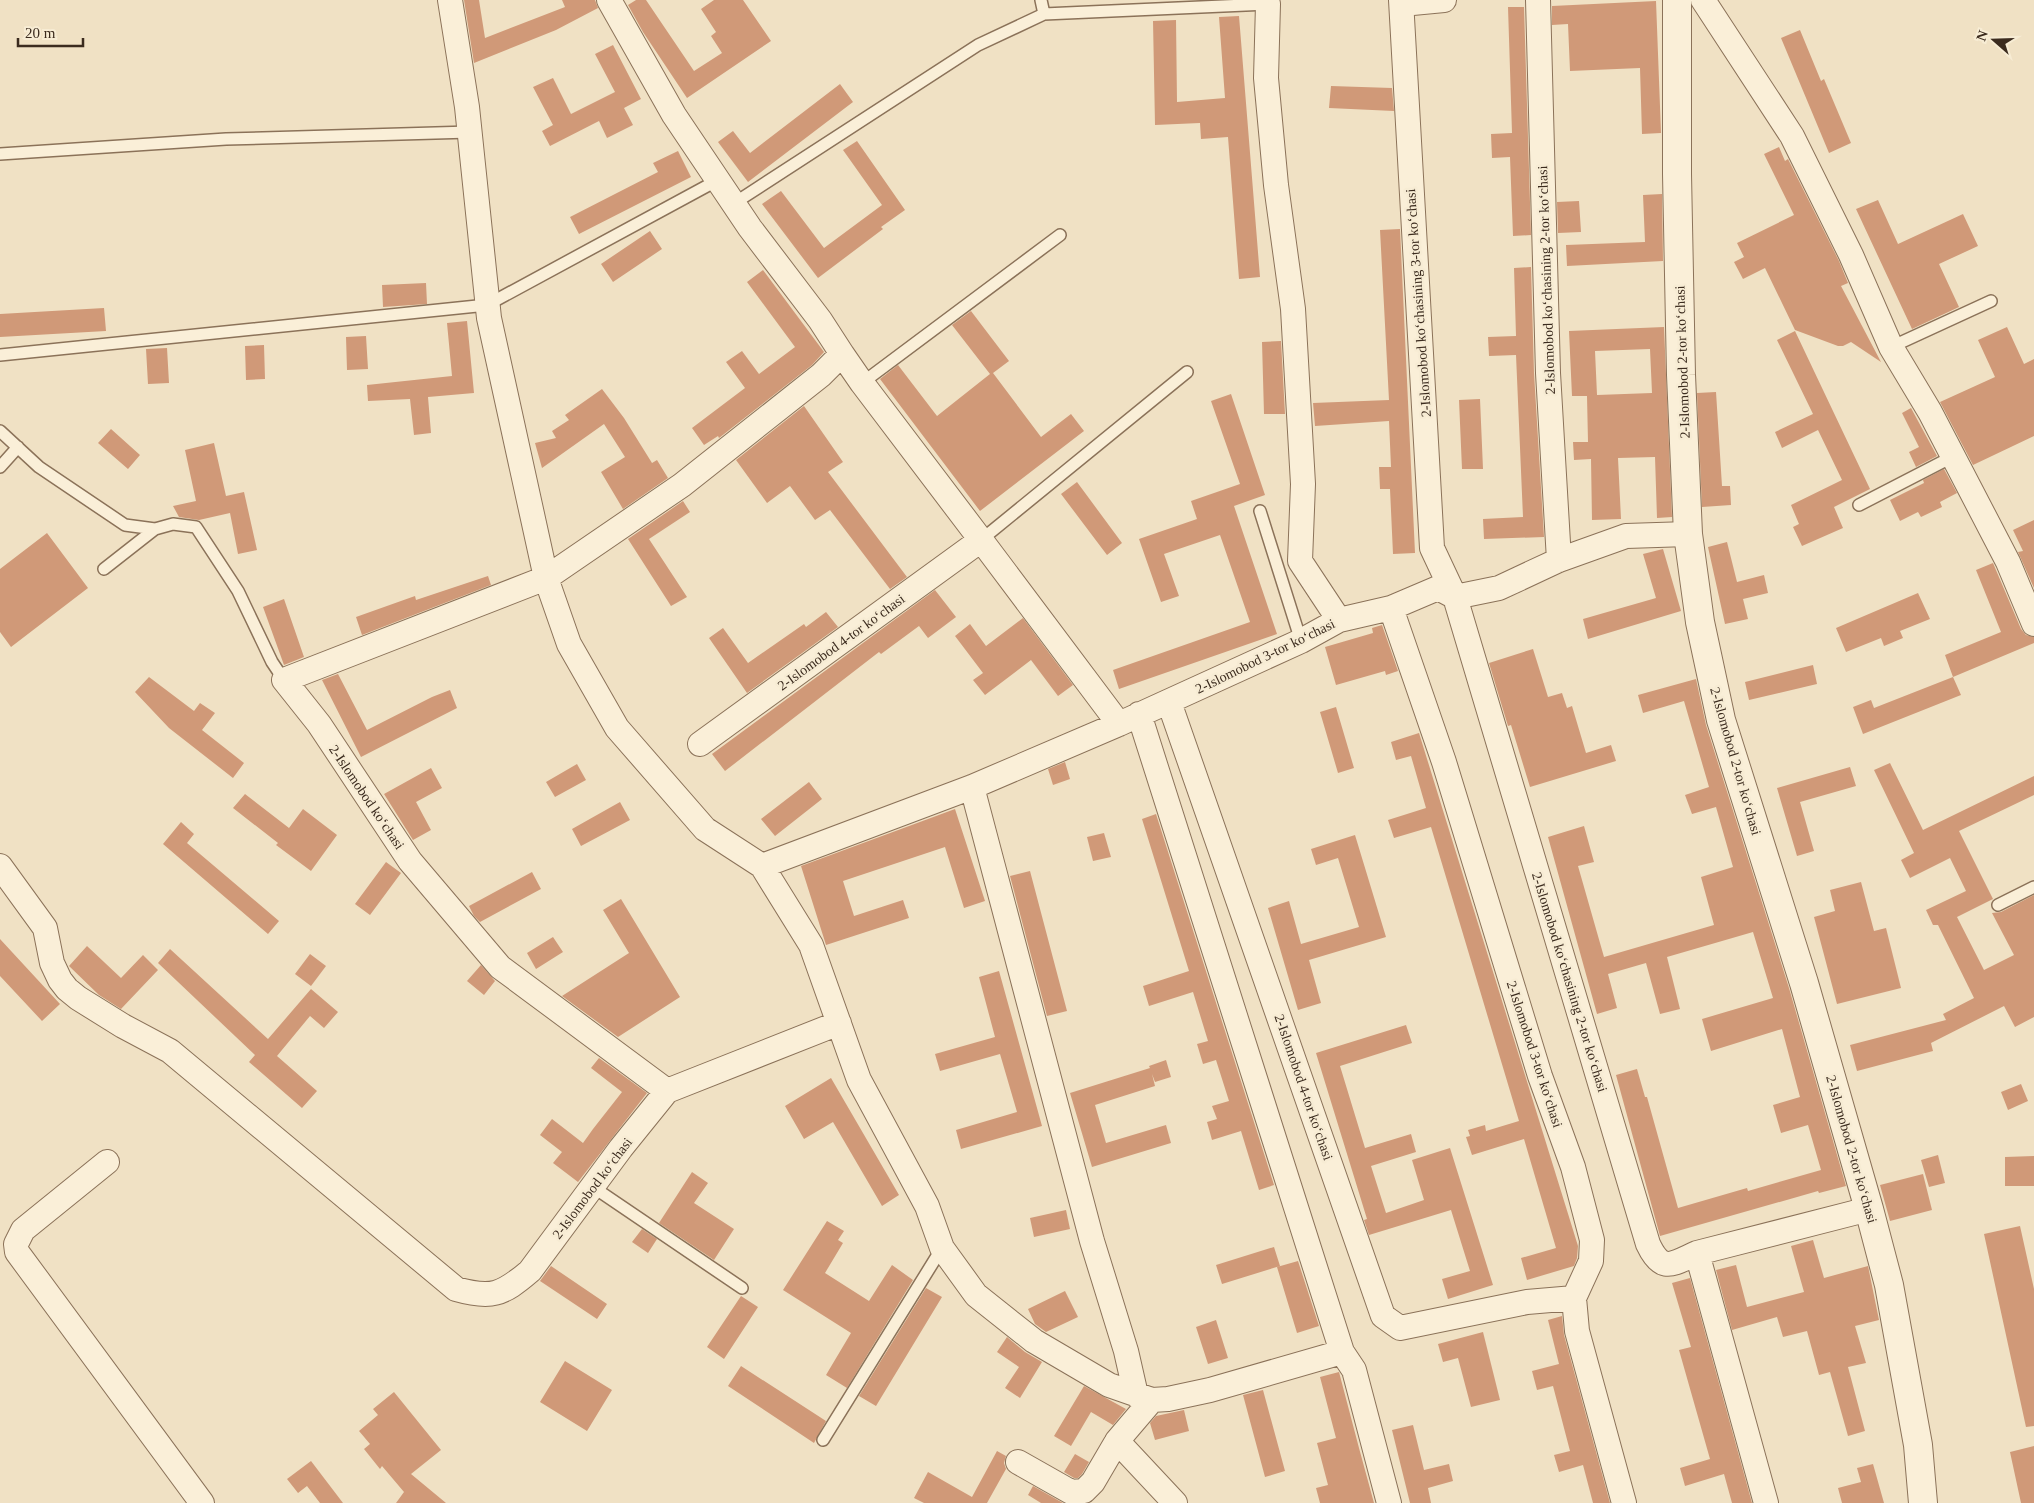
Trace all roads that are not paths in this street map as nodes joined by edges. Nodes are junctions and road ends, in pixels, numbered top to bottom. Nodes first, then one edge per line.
1 (450, 0) edge
2 (609, 0) edge
3 (1041, 0) edge
4 (1444, 0) edge
5 (1538, 0) edge
6 (1677, 0) edge
7 (1703, 0) edge
8 (1268, 2) edge
9 (1401, 2) edge
10 (1044, 14) junction
11 (470, 132) junction
12 (0, 154) edge
13 (718, 180) junction
14 (733, 204) junction
15 (1060, 235) dead end
16 (1991, 301) dead end
17 (487, 305) junction
18 (1891, 347) junction
19 (842, 354) junction
20 (0, 356) edge
21 (1188, 372) dead end
22 (862, 383) junction
23 (0, 432) edge
24 (18, 447) junction
25 (1952, 457) junction
26 (0, 467) edge
27 (1859, 505) dead end
28 (1260, 511) dead end
29 (155, 529) junction
30 (1688, 534) junction
31 (981, 540) junction
32 (1559, 560) junction
33 (104, 569) dead end
34 (546, 578) junction
35 (1456, 597) junction
36 (1391, 608) junction
37 (1339, 620) junction
38 (2034, 624) edge
39 (1301, 640) junction
40 (284, 680) junction
41 (1169, 702) junction
42 (1129, 719) junction
43 (700, 744) dead end
44 (972, 787) junction
45 (0, 866) edge
46 (762, 866) junction
47 (2034, 886) edge
48 (1998, 905) dead end
49 (838, 1023) junction
50 (667, 1091) junction
51 (107, 1162) dead end
52 (593, 1187) junction
53 (1869, 1209) junction
54 (942, 1248) junction
55 (1697, 1253) junction
56 (742, 1288) dead end
57 (1574, 1298) junction
58 (1342, 1352) junction
59 (1152, 1398) junction
60 (823, 1440) dead end
61 (1118, 1442) junction
62 (1018, 1462) dead end
63 (202, 1503) edge
64 (1176, 1503) edge
65 (1389, 1503) edge
66 (1624, 1503) edge
67 (1766, 1503) edge
68 (1923, 1503) edge

1 - 11 street
2 - 13 street
3 - 10 lane
4 - 9 street
5 - 32 street, 2-Islomobod koʻchasining 2-tor koʻchasi
6 - 30 street, 2-Islomobod 2-tor koʻchasi
7 - 18 street
8 - 10 lane
8 - 37 street
9 - 35 street, 2-Islomobod koʻchasining 3-tor koʻchasi
10 - 14 lane
11 - 12 lane
11 - 17 street
13 - 14 street
13 - 17 lane
14 - 19 street
15 - 22 lane
16 - 18 lane
17 - 20 lane
17 - 34 street
18 - 25 street
19 - 22 street
19 - 34 street
21 - 31 lane
22 - 31 street
23 - 24 lane
24 - 26 lane
24 - 29 lane
25 - 27 lane
25 - 38 street
28 - 39 lane
29 - 33 lane
29 - 40 lane
30 - 32 street
30 - 53 street, 2-Islomobod 2-tor koʻchasi
31 - 42 street
31 - 43 street, 2-Islomobod 4-tor koʻchasi
32 - 35 street
34 - 40 street
34 - 46 street
35 - 36 street, 2-Islomobod 3-tor koʻchasi
35 - 55 street, 2-Islomobod koʻchasining 2-tor koʻchasi
36 - 37 street, 2-Islomobod 3-tor koʻchasi
36 - 57 street, 2-Islomobod 3-tor koʻchasi
37 - 39 street, 2-Islomobod 3-tor koʻchasi
39 - 41 street, 2-Islomobod 3-tor koʻchasi
40 - 50 street, 2-Islomobod koʻchasi
41 - 42 street
41 - 57 street, 2-Islomobod 4-tor koʻchasi
42 - 44 street
42 - 58 street
44 - 46 street
44 - 59 street
45 - 52 street, 2-Islomobod koʻchasi
46 - 49 street
47 - 48 lane
49 - 50 street
49 - 54 street
50 - 52 street, 2-Islomobod koʻchasi
51 - 63 street
52 - 56 lane
53 - 55 street, 2-Islomobod koʻchasining 2-tor koʻchasi
53 - 68 street, 2-Islomobod 2-tor koʻchasi
54 - 59 street
54 - 60 lane
55 - 67 street
57 - 66 street
58 - 59 street
58 - 65 street
59 - 61 street
61 - 62 street
61 - 64 street

